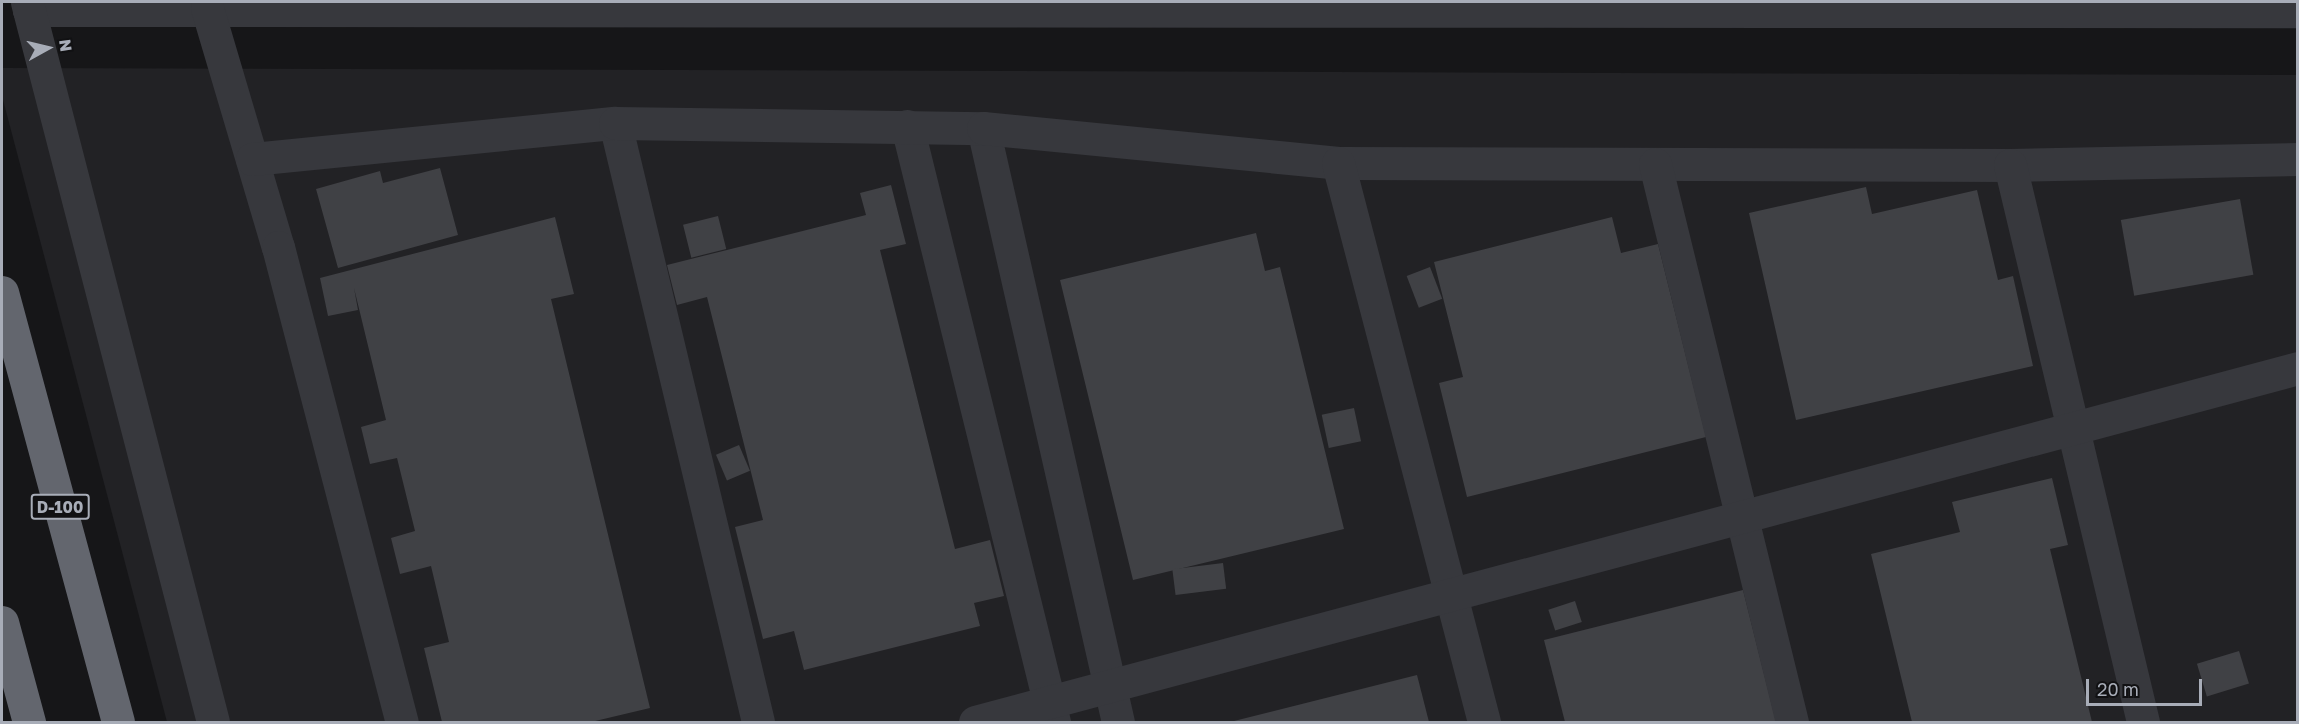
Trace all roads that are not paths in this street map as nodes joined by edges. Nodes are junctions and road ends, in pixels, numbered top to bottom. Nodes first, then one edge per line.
1 (28, 6) edge
2 (207, 8) junction
3 (2298, 11) edge
4 (615, 123) junction
5 (907, 126) junction
6 (983, 128) junction
7 (252, 159) junction
8 (2298, 159) edge
9 (1338, 163) junction
10 (1655, 164) junction
11 (2010, 165) junction
12 (2, 292) edge
13 (2298, 368) edge
14 (2074, 428) junction
15 (1740, 518) junction
16 (1451, 596) junction
17 (2, 622) edge
18 (10, 680) edge
19 (1109, 688) junction
20 (1051, 712) edge
21 (29, 723) edge
22 (118, 723) edge
23 (213, 723) edge
24 (402, 723) edge
25 (758, 723) edge
26 (975, 723) edge
27 (1118, 723) edge
28 (1484, 723) edge
29 (1792, 723) edge
30 (2143, 723) edge

1 - 2 street
1 - 23 street
2 - 3 street
2 - 7 street
4 - 5 street
4 - 7 street
4 - 25 street
5 - 6 street
5 - 20 street
6 - 9 street
6 - 19 street
7 - 24 street
8 - 11 street
9 - 10 street
9 - 16 street
10 - 11 street
10 - 15 street
11 - 14 street
12 - 22 highway, D-100
13 - 14 street
14 - 15 street
14 - 30 street
15 - 16 street
15 - 29 street
16 - 19 street
16 - 28 street
17 - 18 highway
18 - 21 highway
19 - 20 street
19 - 27 street
20 - 26 street

